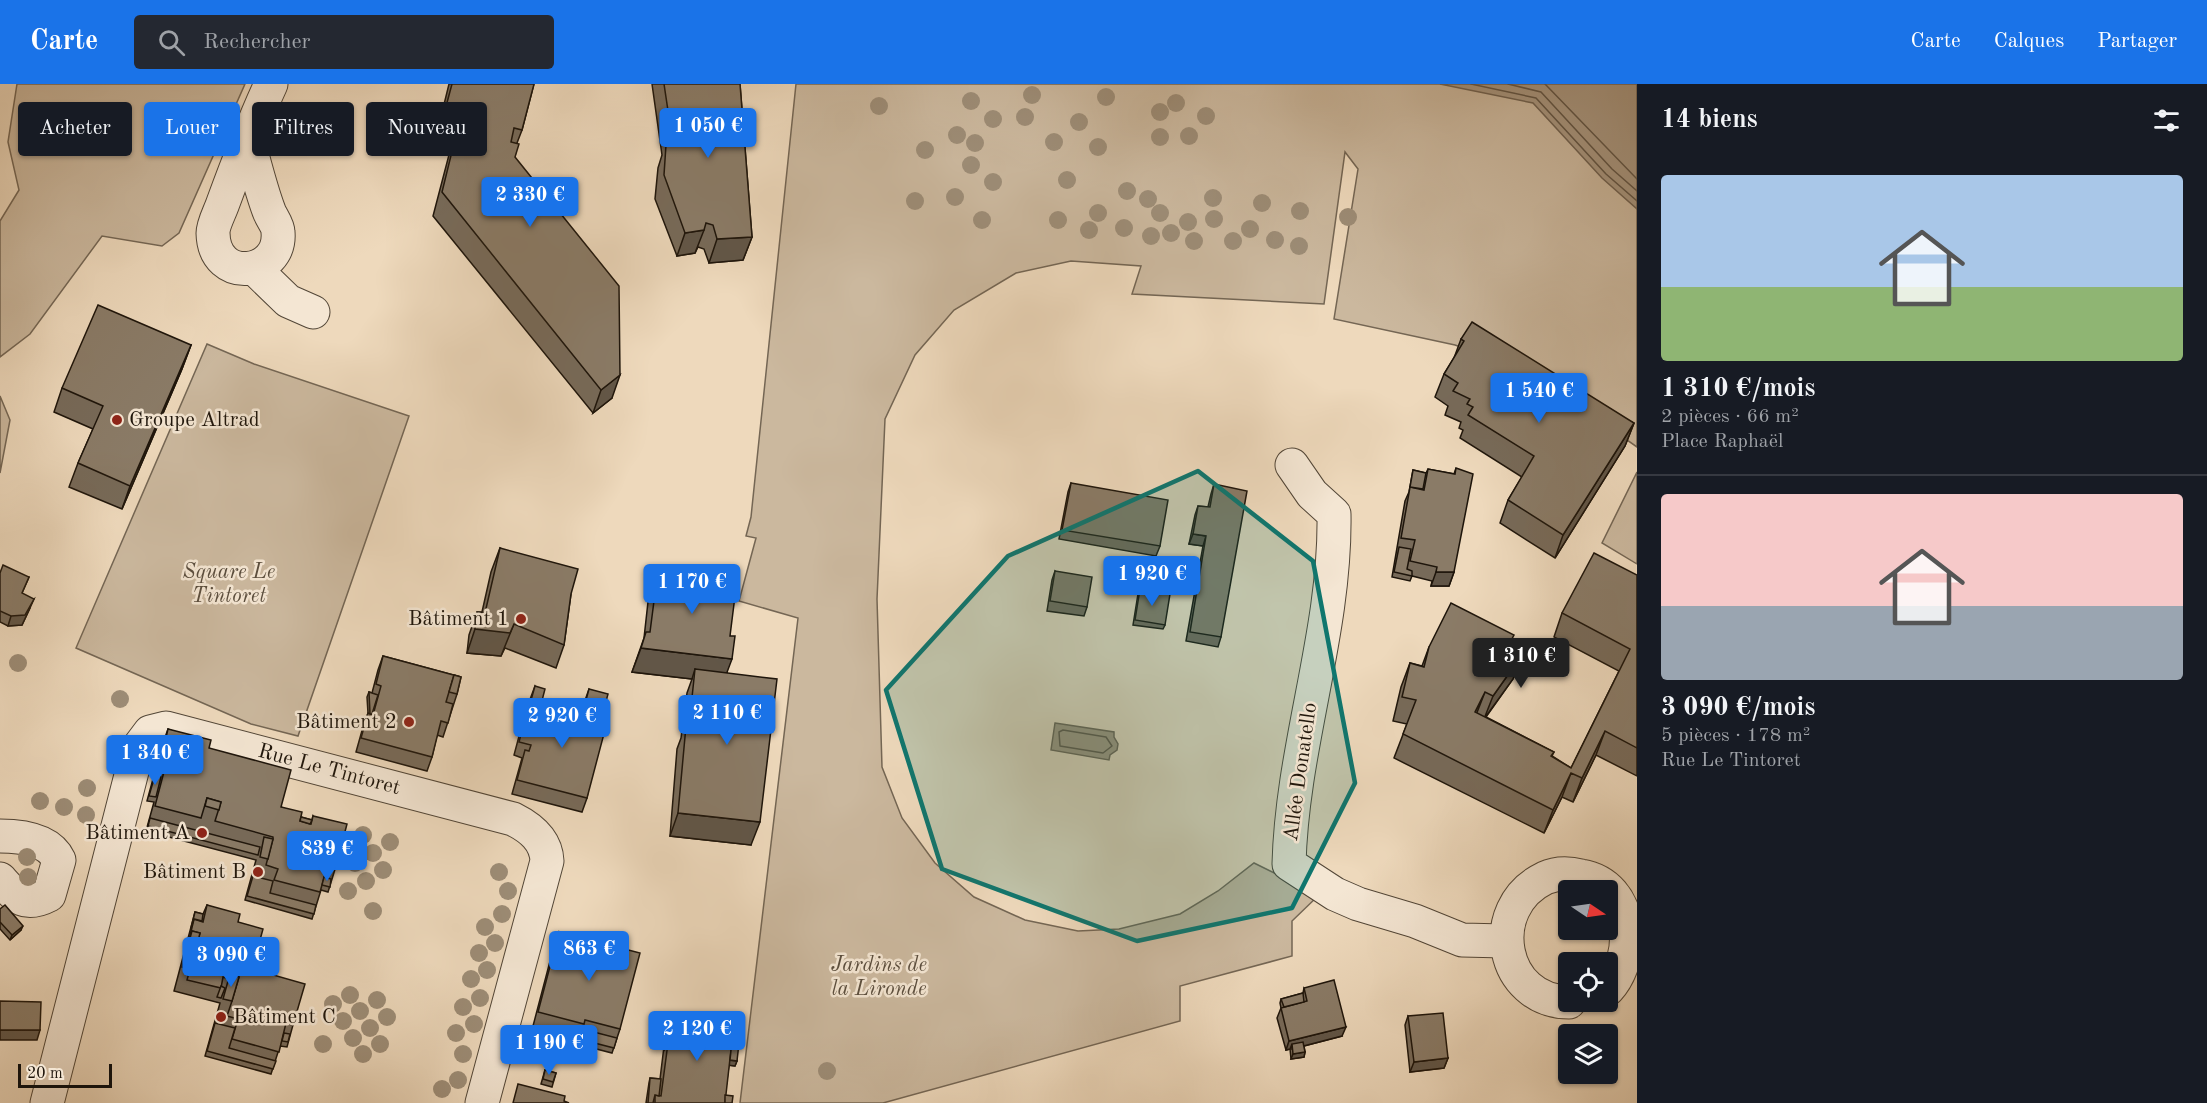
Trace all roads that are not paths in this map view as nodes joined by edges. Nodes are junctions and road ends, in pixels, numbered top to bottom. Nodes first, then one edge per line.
1 (271, 84) edge
2 (247, 136) junction
3 (255, 269) junction
4 (313, 312) dead end
5 (1293, 465) dead end
6 (0, 836) edge
7 (0, 879) edge
8 (1505, 941) junction
9 (1618, 979) edge
10 (1558, 999) edge
11 (47, 1103) edge
12 (482, 1103) edge

1 - 2 street
2 - 3 street
2 - 3 street
3 - 4 street
5 - 8 street, Allée Donatello
6 - 7 street
8 - 9 street
8 - 10 street
11 - 12 street, Rue Le Tintoret

